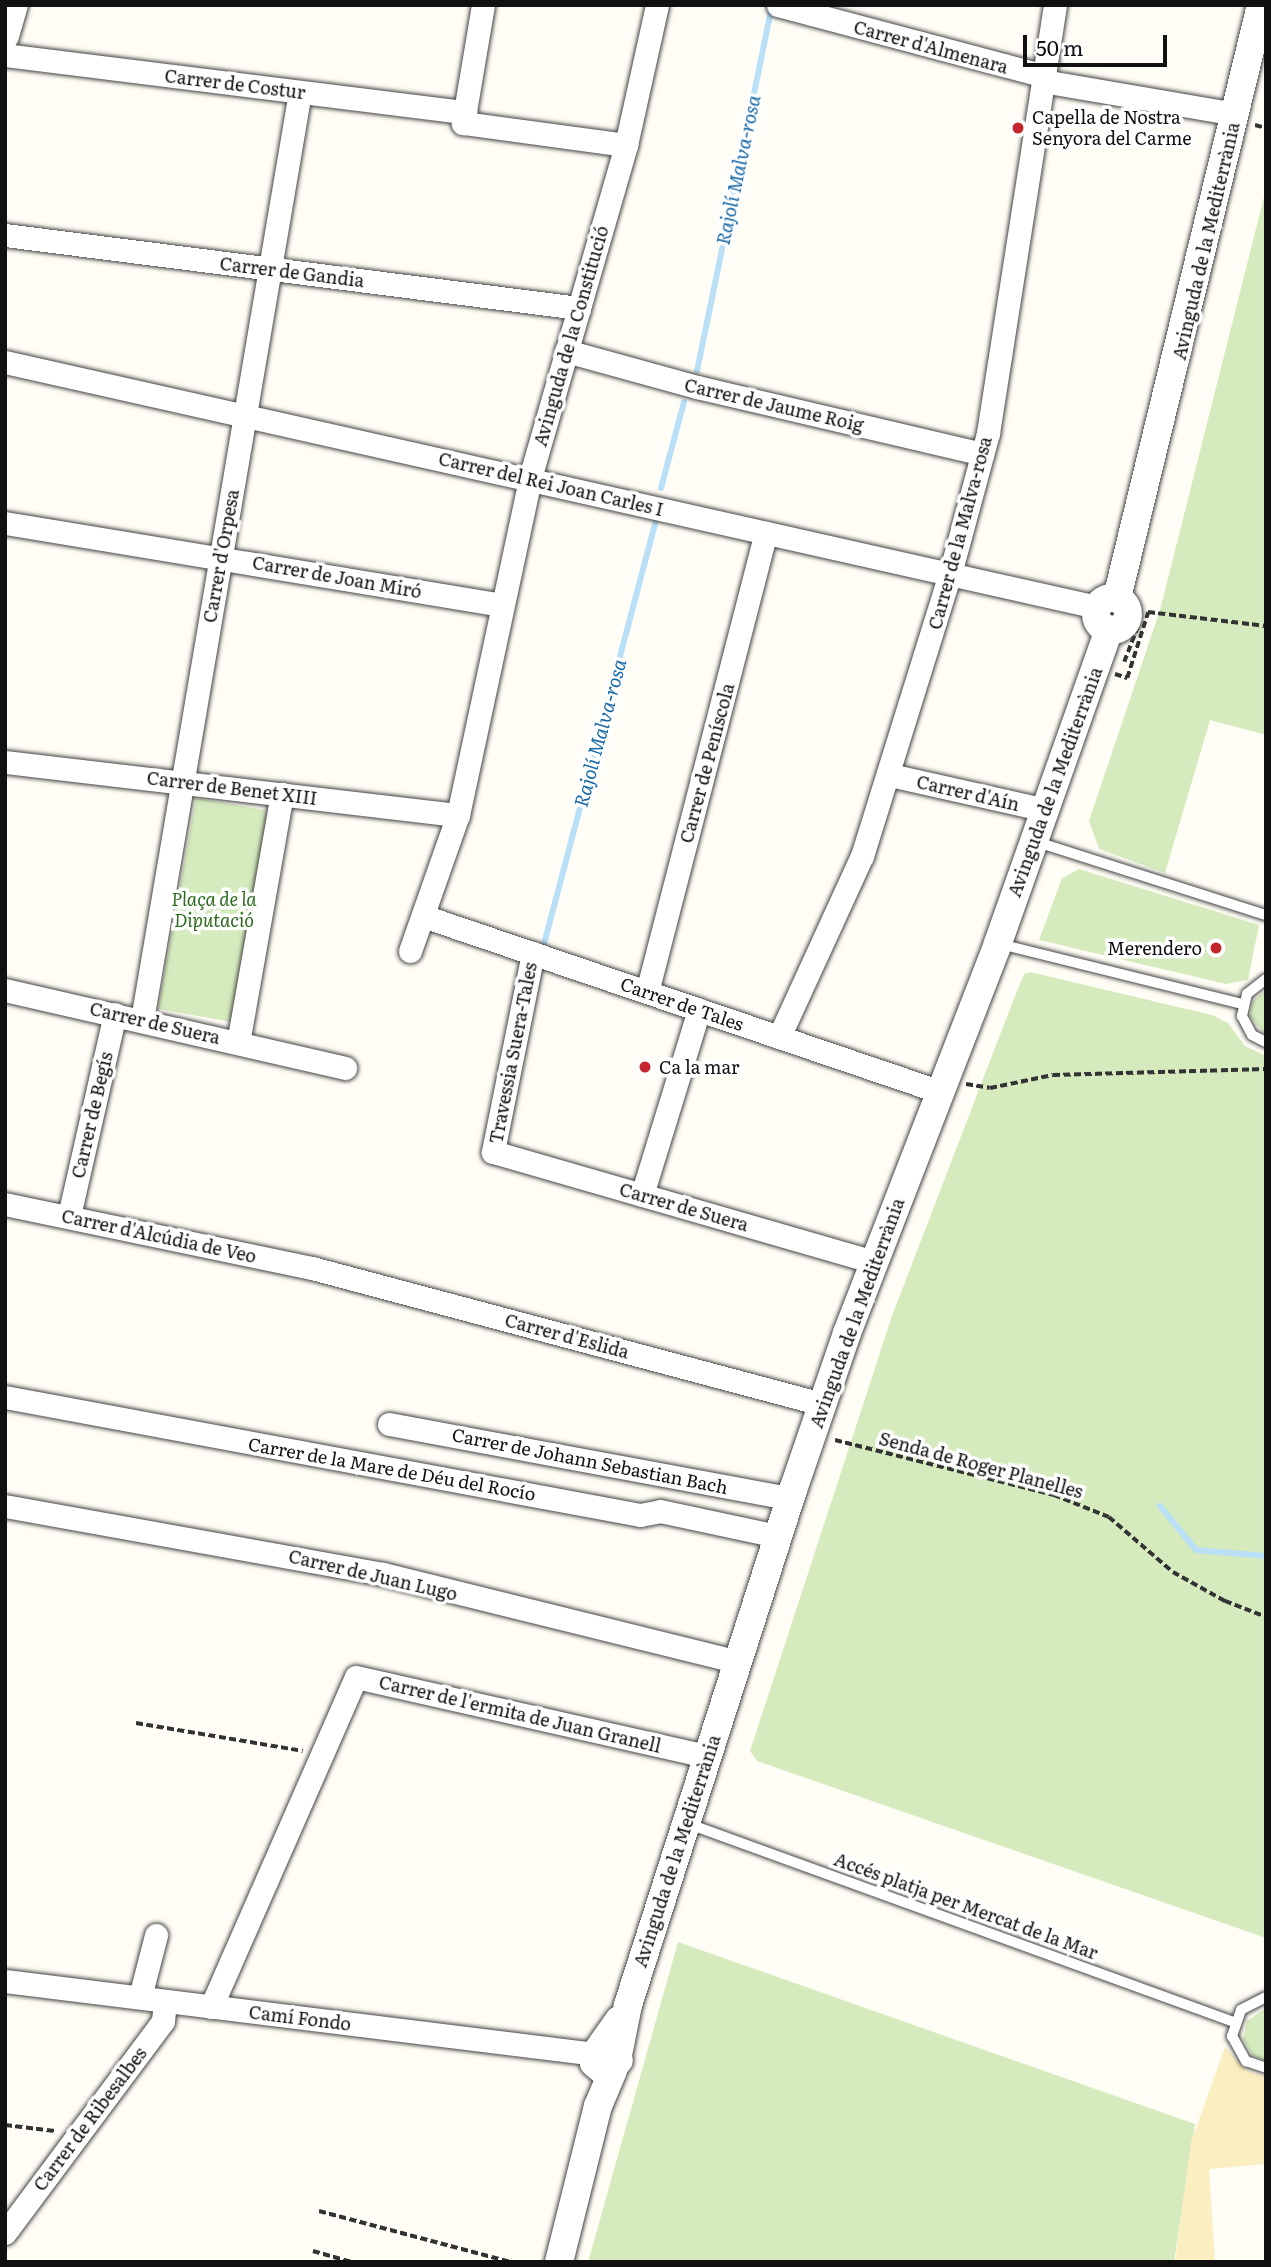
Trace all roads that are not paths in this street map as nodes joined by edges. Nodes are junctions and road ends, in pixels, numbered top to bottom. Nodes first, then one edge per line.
1 (14, 5) edge
2 (484, 5) edge
3 (657, 5) edge
4 (778, 5) edge
5 (1055, 5) edge
6 (1261, 5) edge
7 (848, 15) edge
8 (5, 36) edge
9 (5, 55) edge
10 (1044, 78) junction
11 (300, 92) junction
12 (464, 118) junction
13 (1245, 120) junction
14 (626, 145) junction
15 (5, 235) edge
16 (270, 269) junction
17 (579, 308) junction
18 (566, 351) junction
19 (5, 362) edge
20 (244, 415) junction
21 (982, 454) junction
22 (530, 478) junction
23 (5, 523) edge
24 (766, 533) junction
25 (220, 558) junction
26 (950, 574) junction
27 (502, 605) junction
28 (1108, 612) junction
29 (5, 762) edge
30 (890, 775) junction
31 (182, 782) junction
32 (282, 794) junction
33 (1046, 810) junction
34 (458, 815) junction
35 (1034, 841) junction
36 (1266, 915) edge
37 (423, 916) junction
38 (998, 943) junction
39 (410, 951) dead end
40 (533, 954) junction
41 (1266, 979) edge
42 (5, 990) edge
43 (647, 992) junction
44 (1242, 1004) junction
45 (699, 1010) junction
46 (115, 1014) junction
47 (142, 1020) junction
48 (779, 1037) junction
49 (238, 1042) junction
50 (1266, 1042) edge
51 (345, 1068) dead end
52 (951, 1087) junction
53 (493, 1152) joint
54 (642, 1195) junction
55 (5, 1204) edge
56 (69, 1216) junction
57 (874, 1262) junction
58 (312, 1268) joint
59 (5, 1397) edge
60 (822, 1404) junction
61 (390, 1424) dead end
62 (790, 1499) junction
63 (5, 1506) edge
64 (778, 1536) junction
65 (738, 1662) junction
66 (707, 1756) junction
67 (686, 1823) junction
68 (156, 1935) dead end
69 (5, 1981) edge
70 (140, 1997) junction
71 (1266, 1997) edge
72 (165, 2001) junction
73 (211, 2007) junction
74 (1234, 2022) junction
75 (606, 2060) junction
76 (1266, 2068) edge
77 (5, 2233) edge
78 (559, 2262) edge

1 - 8 street
2 - 12 street
3 - 14 street, Avinguda de la Constitució
4 - 7 street, Carrer d'Almenara
5 - 10 street, Carrer de la Malva-rosa
6 - 13 street, Avinguda de la Mediterrània
7 - 10 street, Carrer d'Almenara
9 - 11 street, Carrer de Costur
10 - 13 street, Carrer d'Almenara
10 - 21 street, Carrer de la Malva-rosa
11 - 12 street, Carrer de Costur
11 - 16 street, Carrer d'Orpesa
12 - 14 street, Carrer de Costur
13 - 28 street, Avinguda de la Mediterrània
14 - 17 street, Avinguda de la Constitució
15 - 16 street, Carrer de Gandia
16 - 17 street, Carrer de Gandia
16 - 20 street, Carrer d'Orpesa
17 - 18 street, Avinguda de la Constitució
18 - 21 street, Carrer de Jaume Roig
18 - 22 street, Avinguda de la Constitució
19 - 20 street, Carrer del Rei Joan Carles I
20 - 22 street, Carrer del Rei Joan Carles I
20 - 25 street, Carrer d'Orpesa
21 - 26 street, Carrer de la Malva-rosa
22 - 24 street, Carrer del Rei Joan Carles I
22 - 27 street, Avinguda de la Constitució
23 - 25 street, Carrer de Joan Miró
24 - 26 street, Carrer del Rei Joan Carles I
24 - 43 street, Carrer de Peníscola
25 - 27 street, Carrer de Joan Miró
25 - 31 street, Carrer d'Orpesa
26 - 28 street, Carrer del Rei Joan Carles I
26 - 30 street, Carrer de la Malva-rosa
27 - 34 street, Avinguda de la Constitució
28 - 33 street, Avinguda de la Mediterrània
29 - 31 street, Carrer de Benet XIII
30 - 33 street, Carrer d'Aín
30 - 48 street, Carrer de la Malva-rosa
31 - 32 street, Carrer de Benet XIII
31 - 47 street, Carrer d'Orpesa
32 - 34 street, Carrer de Benet XIII
32 - 49 street
33 - 35 street, Avinguda de la Mediterrània
34 - 37 street, Avinguda de la Constitució
35 - 36 lane
35 - 38 street, Avinguda de la Mediterrània
37 - 39 street, Avinguda de la Constitució
37 - 40 street, Carrer de Tales
38 - 44 lane
38 - 52 street, Avinguda de la Mediterrània
40 - 43 street, Carrer de Tales
40 - 53 street, Travessia Suera-Tales
41 - 44 lane
42 - 46 street, Carrer de Suera
43 - 45 street, Carrer de Tales
44 - 50 lane
45 - 48 street, Carrer de Tales
45 - 54 street
46 - 47 street, Carrer de Suera
46 - 56 street, Carrer de Begís
47 - 49 street, Carrer de Suera
48 - 52 street, Carrer de Tales
49 - 51 street, Carrer de Suera
52 - 57 street, Avinguda de la Mediterrània
53 - 54 street, Carrer de Suera
54 - 57 street, Carrer de Suera
55 - 56 street, Carrer d'Alcúdia de Veo
56 - 58 street, Carrer d'Alcúdia de Veo
57 - 60 street, Avinguda de la Mediterrània
58 - 60 street, Carrer d'Eslida
59 - 64 street, Carrer de la Mare de Déu del Rocío
60 - 62 street, Avinguda de la Mediterrània
61 - 62 street, Carrer de Johann Sebastian Bach
62 - 64 street, Avinguda de la Mediterrània
63 - 65 street, Carrer de Juan Lugo
64 - 65 street, Avinguda de la Mediterrània
65 - 66 street, Avinguda de la Mediterrània
66 - 67 street, Avinguda de la Mediterrània
66 - 73 street, Carrer de l'ermita de Juan Granell
67 - 74 lane, Accés platja per Mercat de la Mar
67 - 75 street, Avinguda de la Mediterrània
68 - 70 street
69 - 70 street, Camí Fondo
70 - 72 street, Camí Fondo
71 - 74 lane
72 - 73 street, Camí Fondo
72 - 77 street, Carrer de Ribesalbes
73 - 75 street, Camí Fondo
74 - 76 lane
75 - 78 street, Avinguda de la Mediterrània

